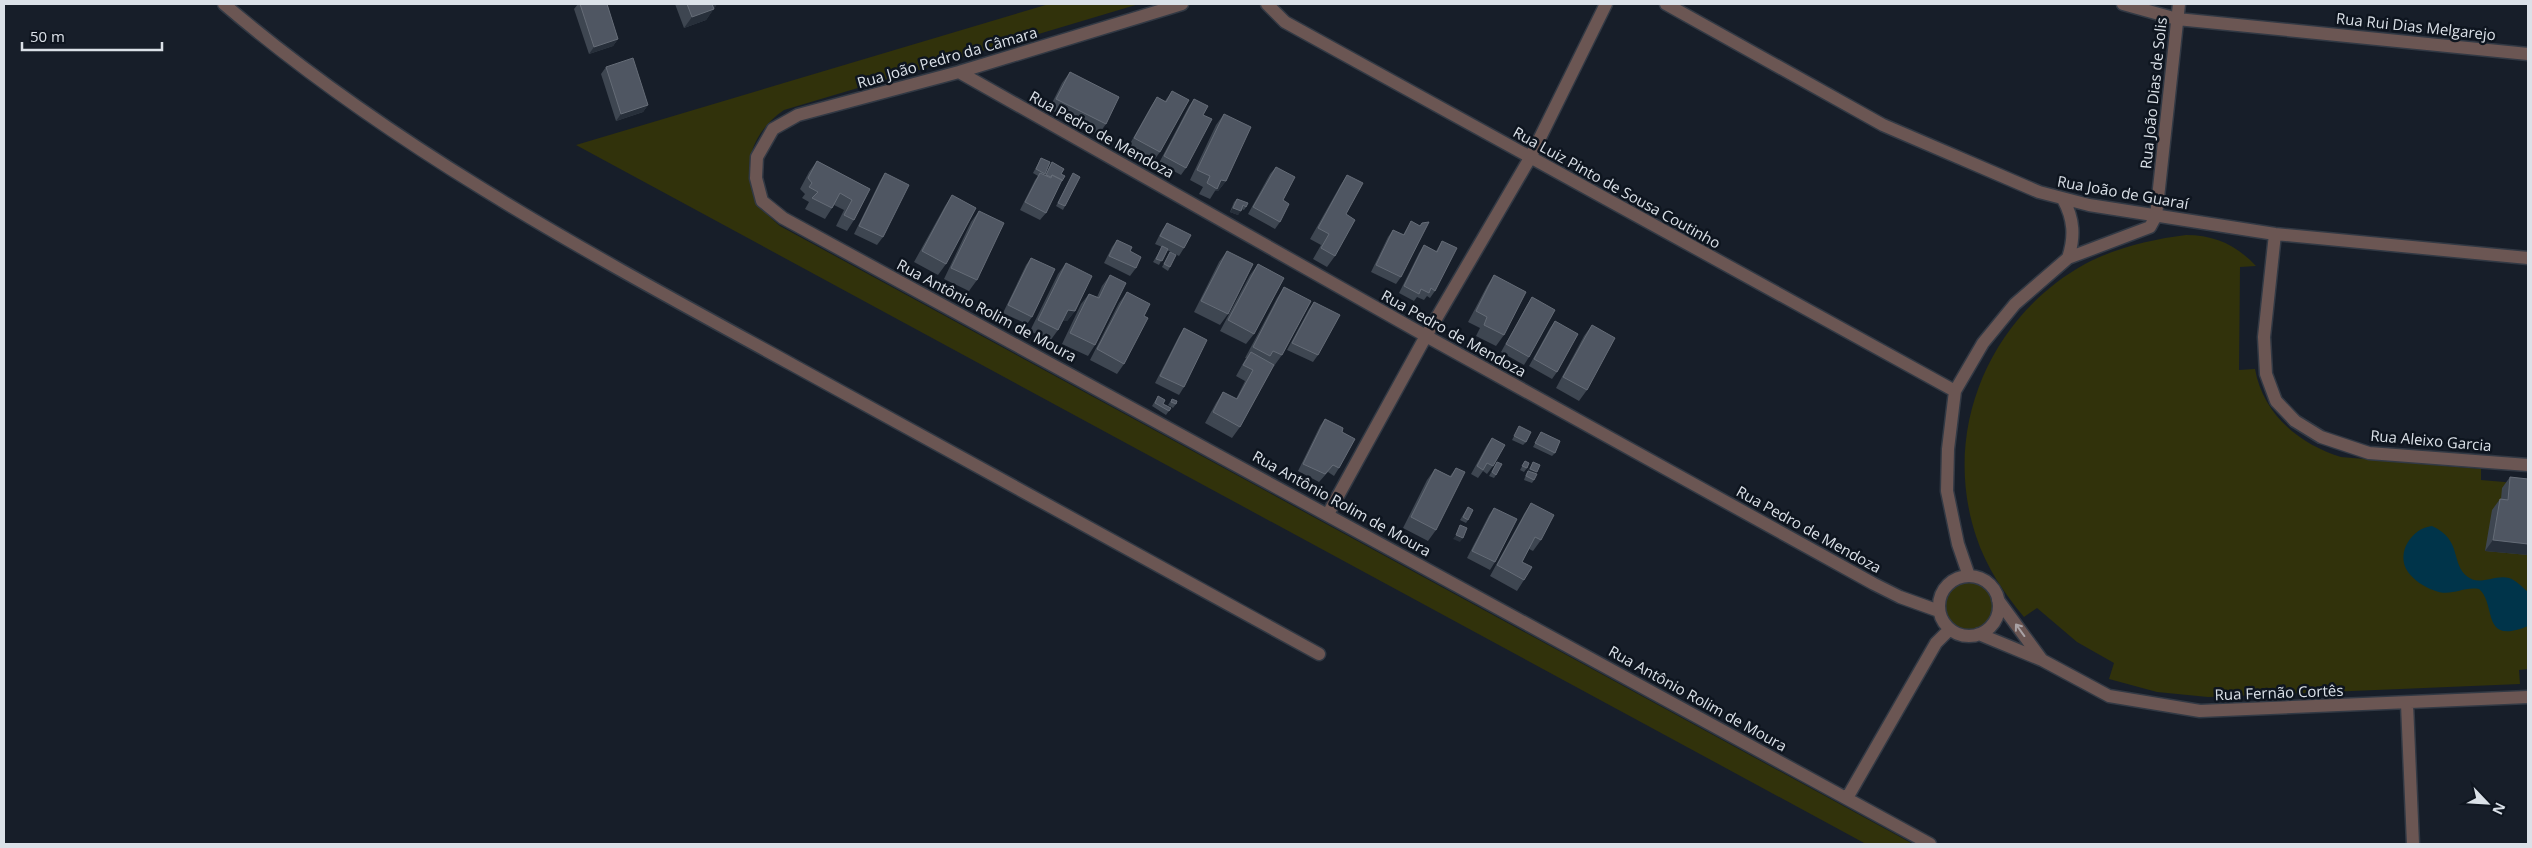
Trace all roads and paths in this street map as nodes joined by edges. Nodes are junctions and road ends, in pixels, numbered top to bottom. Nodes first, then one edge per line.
1 (224, 4) edge
2 (1182, 4) edge
3 (1267, 4) edge
4 (1606, 4) edge
5 (1666, 4) edge
6 (2123, 4) edge
7 (2179, 4) edge
8 (2177, 19) junction
9 (2528, 54) edge
10 (959, 72) junction
11 (1530, 158) junction
12 (756, 178) joint
13 (2063, 199) junction
14 (2156, 216) junction
15 (2275, 234) junction
16 (2068, 258) junction
17 (2528, 258) edge
18 (1426, 336) junction
19 (1955, 391) junction
20 (2528, 465) edge
21 (1328, 514) junction
22 (1969, 576) junction
23 (1998, 600) junction
24 (1939, 611) junction
25 (1950, 629) junction
26 (1979, 634) junction
27 (1320, 654) dead end
28 (2042, 660) junction
29 (2528, 697) edge
30 (2407, 704) junction
31 (1847, 798) junction
32 (1930, 844) edge
33 (2413, 844) edge

1 - 27 street
2 - 10 street, Rua João Pedro da Câmara
3 - 11 street, Rua Luiz Pinto de Sousa Coutinho
4 - 11 street
5 - 13 street, Rua João de Guaraí
6 - 8 street, Rua Rui Dias Melgarejo
7 - 8 street, Rua João Dias de Solis
8 - 9 street, Rua Rui Dias Melgarejo
8 - 14 street, Rua João Dias de Solis
10 - 12 street, Rua João Pedro da Câmara
10 - 18 street, Rua Pedro de Mendoza
11 - 18 street
11 - 19 street, Rua Luiz Pinto de Sousa Coutinho
12 - 21 street, Rua Antônio Rolim de Moura
13 - 14 street, Rua João de Guaraí
13 - 16 street
14 - 15 street, Rua João de Guaraí
14 - 16 street
15 - 17 street, Rua João de Guaraí
15 - 20 street, Rua Aleixo Garcia
16 - 19 street
18 - 21 street
18 - 24 street, Rua Pedro de Mendoza
19 - 22 street
21 - 31 street, Rua Antônio Rolim de Moura
22 - 23 street
22 - 24 street
23 - 26 street
28 -> 23 street, Rua Fernão Cortês
24 - 25 street
25 - 26 street
25 - 31 street
26 - 28 street, Rua Fernão Cortês
28 - 30 street, Rua Fernão Cortês
29 - 30 street, Rua Fernão Cortês
30 - 33 street
31 - 32 street, Rua Antônio Rolim de Moura

